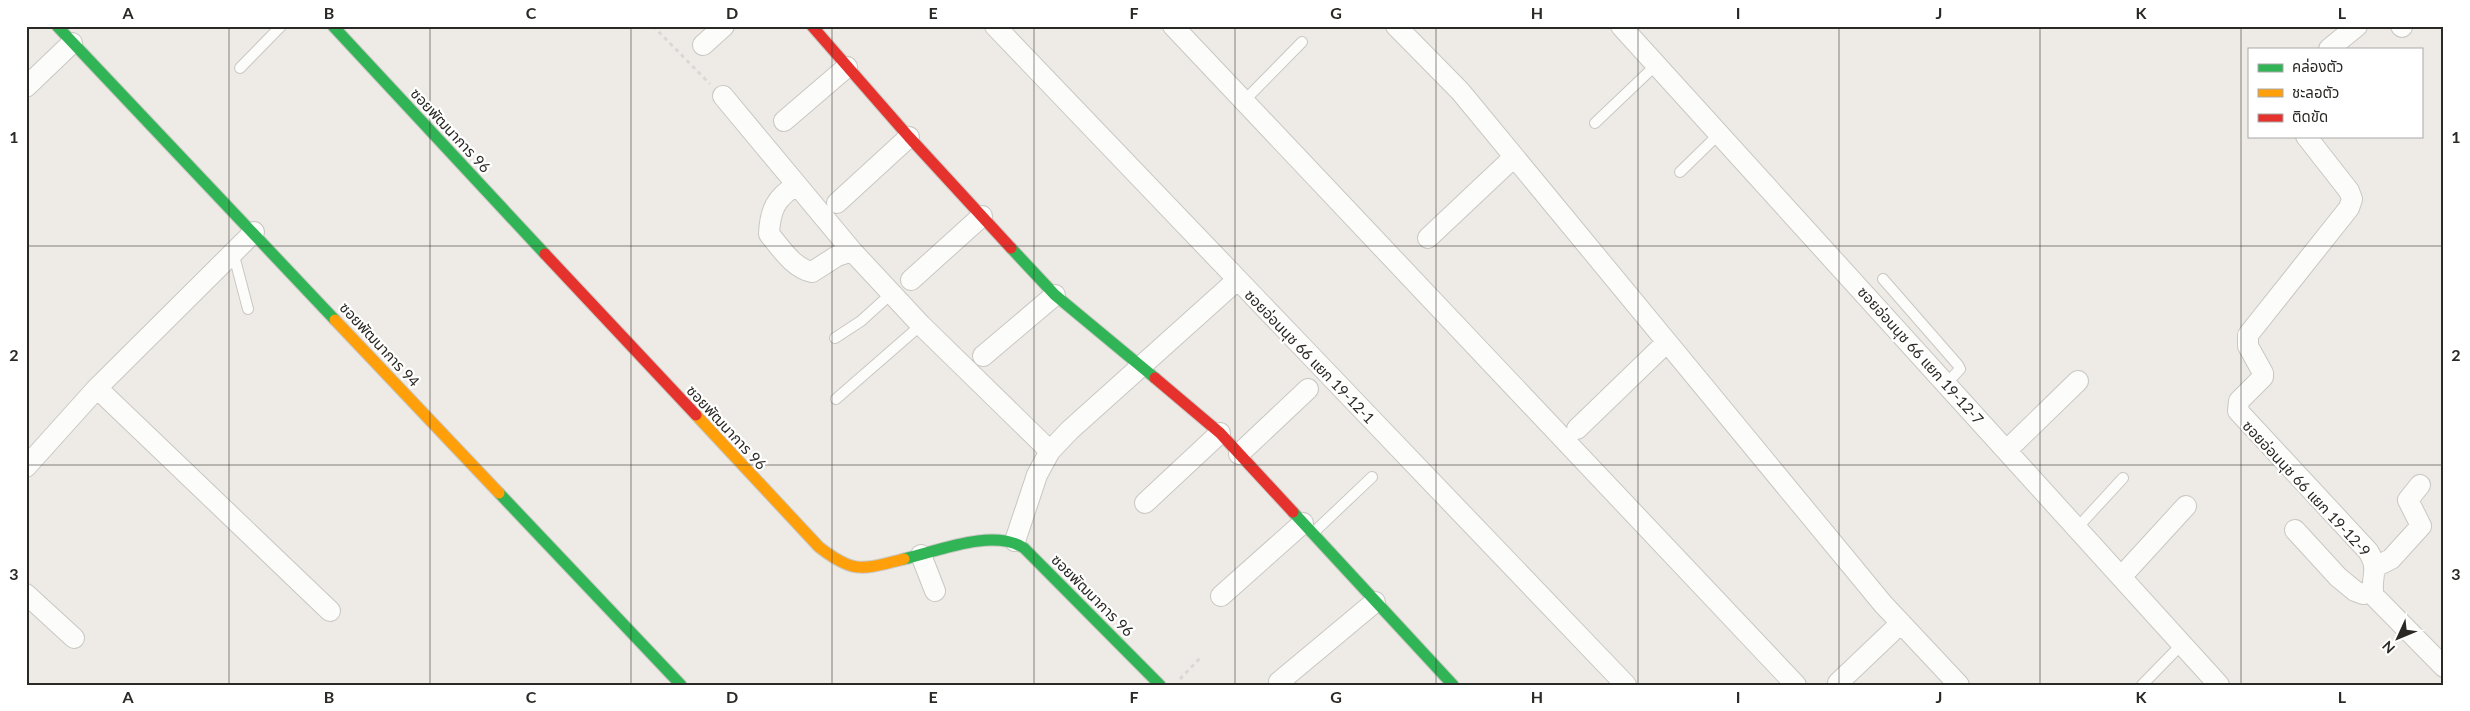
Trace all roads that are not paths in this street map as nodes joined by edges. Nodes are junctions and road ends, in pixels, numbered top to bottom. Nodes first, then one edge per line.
1 (57, 26) edge
2 (281, 26) edge
3 (333, 26) edge
4 (724, 26) edge
5 (812, 26) edge
6 (995, 26) edge
7 (1173, 26) edge
8 (1396, 26) edge
9 (1621, 26) edge
10 (2357, 26) edge
11 (1302, 42) dead end
12 (72, 43) junction
13 (703, 45) dead end
14 (2330, 48) edge
15 (1657, 64) junction
16 (847, 66) junction
17 (240, 68) dead end
18 (26, 87) edge
19 (723, 96) road end
20 (1245, 100) junction
21 (784, 121) dead end
22 (1595, 123) dead end
23 (1719, 134) junction
24 (909, 137) junction
25 (2308, 138) edge
26 (1514, 157) junction
27 (1680, 172) dead end
28 (797, 185) junction
29 (837, 203) dead end
30 (982, 216) junction
31 (254, 232) junction
32 (1428, 238) dead end
33 (852, 251) junction
34 (233, 252) junction
35 (1883, 279) dead end
36 (911, 280) dead end
37 (1236, 281) junction
38 (893, 292) junction
39 (1055, 295) junction
40 (248, 309) dead end
41 (921, 325) junction
42 (834, 338) dead end
43 (1667, 342) junction
44 (983, 356) dead end
45 (1139, 367) junction
46 (2078, 380) dead end
47 (1946, 384) junction
48 (97, 388) junction
49 (1308, 389) dead end
50 (836, 399) dead end
51 (1577, 429) dead end
52 (1220, 433) junction
53 (2007, 450) junction
54 (1050, 451) junction
55 (1239, 454) junction
56 (26, 467) edge
57 (1372, 478) dead end
58 (2124, 478) dead end
59 (2420, 485) dead end
60 (1145, 503) dead end
61 (2186, 506) dead end
62 (1308, 528) junction
63 (2077, 528) junction
64 (2295, 530) dead end
65 (1015, 541) junction
66 (921, 555) junction
67 (2375, 567) junction
68 (2121, 577) junction
69 (935, 591) dead end
70 (2372, 591) junction
71 (26, 594) edge
72 (1221, 596) dead end
73 (1375, 602) junction
74 (330, 611) dead end
75 (1901, 623) junction
76 (74, 638) dead end
77 (2182, 644) junction
78 (2444, 667) edge
79 (1279, 682) dead end
80 (1445, 682) edge
81 (1838, 683) dead end
82 (2215, 683) edge
83 (680, 685) edge
84 (1160, 685) edge
85 (1626, 685) edge
86 (1796, 685) edge
87 (1959, 685) edge
88 (2142, 685) edge

1 - 12 street, ซอยพัฒนาการ 94
2 - 17 lane
3 - 66 street, ซอยพัฒนาการ 96
4 - 13 street
5 - 16 street
6 - 37 street, ซอยอ่อนนุช 66 แยก 19-12-1
7 - 20 street
8 - 26 street
9 - 15 street, ซอยอ่อนนุช 66 แยก 19-12-7
10 - 14 street
11 - 20 lane
12 - 18 street
12 - 31 street, ซอยพัฒนาการ 94
15 - 22 lane
15 - 23 street, ซอยอ่อนนุช 66 แยก 19-12-7
16 - 21 street
16 - 24 street
19 - 28 street
20 - 86 street
23 - 27 lane
23 - 47 street, ซอยอ่อนนุช 66 แยก 19-12-7
24 - 29 street
24 - 30 street
25 - 67 street, ซอยอ่อนนุช 66 แยก 19-12-9
26 - 32 street
26 - 43 street
28 - 33 street
28 - 33 street
30 - 36 street
30 - 39 street
31 - 34 street
31 - 83 street, ซอยพัฒนาการ 94
33 - 38 street
34 - 40 lane
34 - 48 street
35 - 47 lane
37 - 45 street
37 - 85 street, ซอยอ่อนนุช 66 แยก 19-12-1
38 - 41 street
38 - 42 lane
39 - 44 street
39 - 45 street
41 - 50 lane
41 - 54 street
43 - 51 street
43 - 75 street
45 - 52 street
45 - 54 street
46 - 53 street
47 - 53 street, ซอยอ่อนนุช 66 แยก 19-12-7
48 - 56 street
48 - 74 street
49 - 55 street
52 - 55 street
52 - 60 street
53 - 63 street, ซอยอ่อนนุช 66 แยก 19-12-7
54 - 65 street
55 - 62 street
57 - 62 lane
58 - 63 lane
59 - 67 street
61 - 68 street
62 - 72 street
62 - 73 street
63 - 68 street, ซอยอ่อนนุช 66 แยก 19-12-7
64 - 70 street
65 - 66 street, ซอยพัฒนาการ 96
65 - 84 street, ซอยพัฒนาการ 96
66 - 69 street
67 - 70 street, ซอยอ่อนนุช 66 แยก 19-12-9
68 - 77 street, ซอยอ่อนนุช 66 แยก 19-12-7
70 - 78 street
71 - 76 street
73 - 79 street
73 - 80 street
75 - 81 street
75 - 87 street
77 - 82 street, ซอยอ่อนนุช 66 แยก 19-12-7
77 - 88 lane

